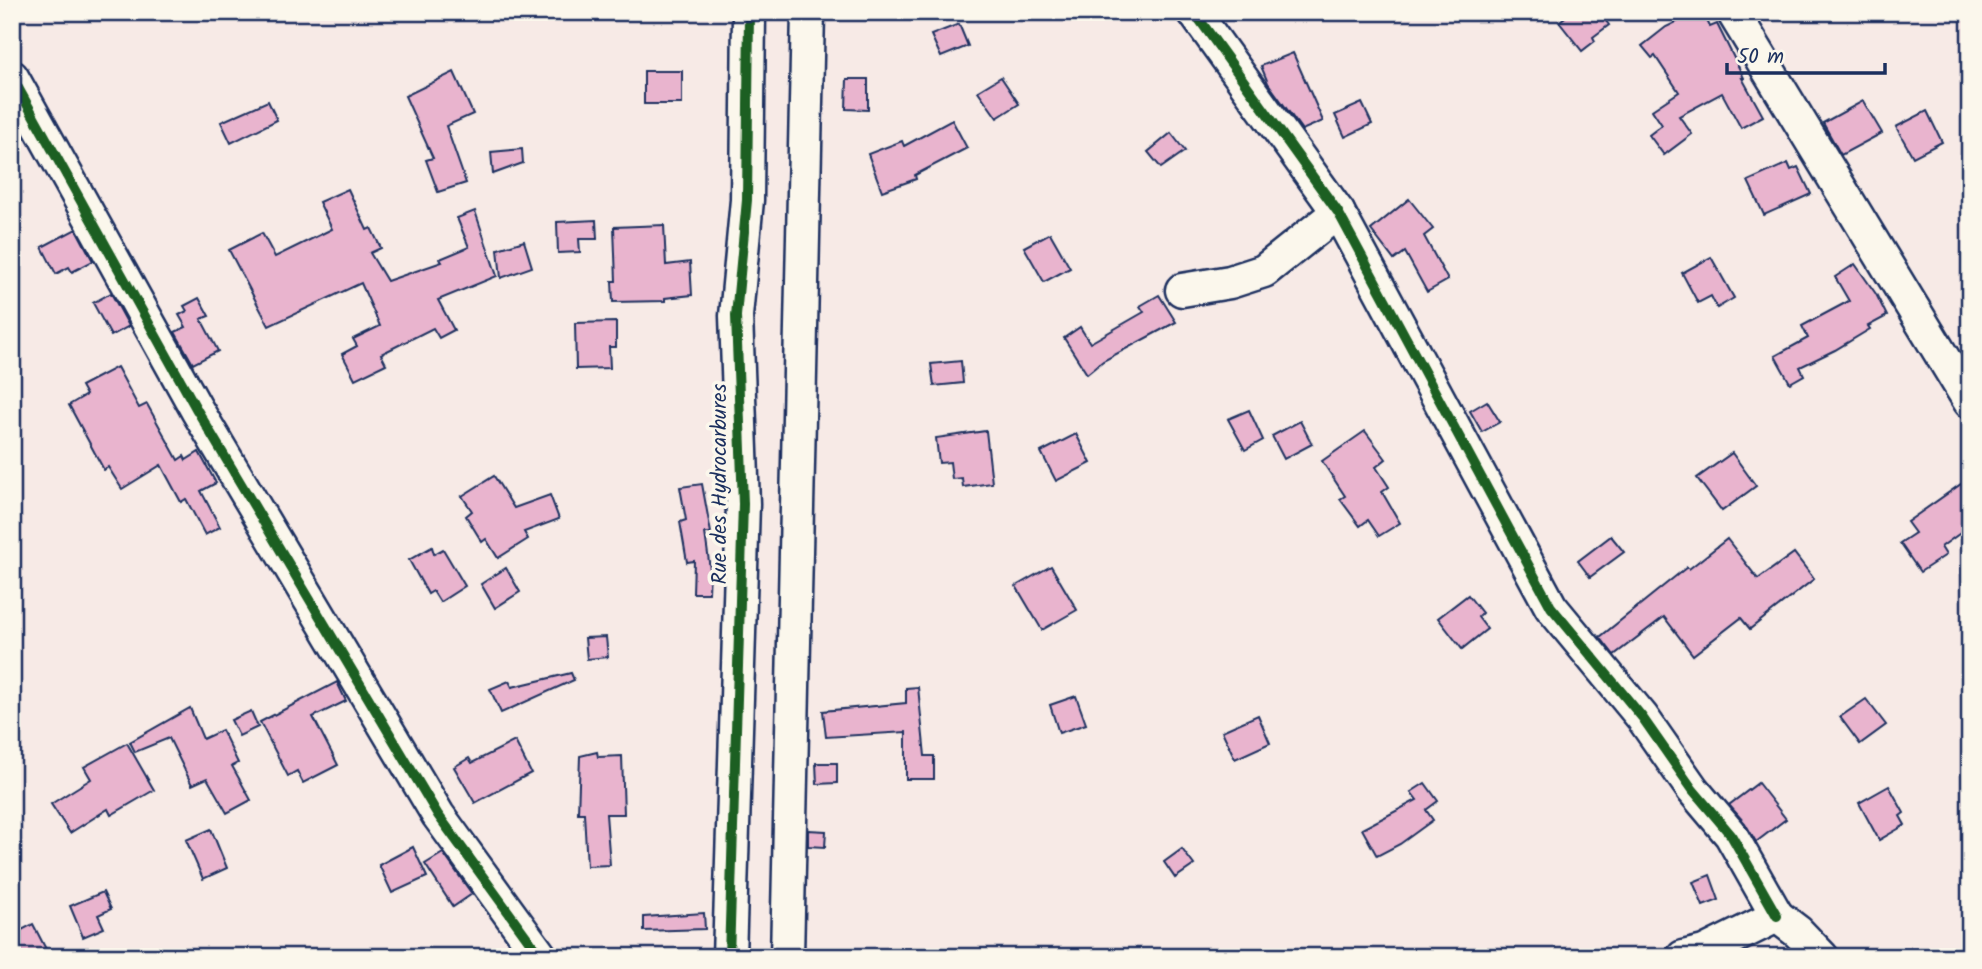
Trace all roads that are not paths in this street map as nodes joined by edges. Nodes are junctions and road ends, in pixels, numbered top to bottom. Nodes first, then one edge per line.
1 (748, 12) edge
2 (808, 12) edge
3 (1194, 12) edge
4 (1733, 12) edge
5 (12, 77) edge
6 (1338, 212) junction
7 (1182, 290) dead end
8 (1970, 402) edge
9 (1777, 916) junction
10 (541, 957) edge
11 (729, 957) edge
12 (787, 957) edge
13 (1683, 957) edge
14 (1822, 957) edge

1 - 11 street, Rue des Hydrocarbures
2 - 12 street
3 - 6 street
4 - 8 street
5 - 10 street
6 - 7 street
6 - 9 street
9 - 13 street
9 - 14 street

